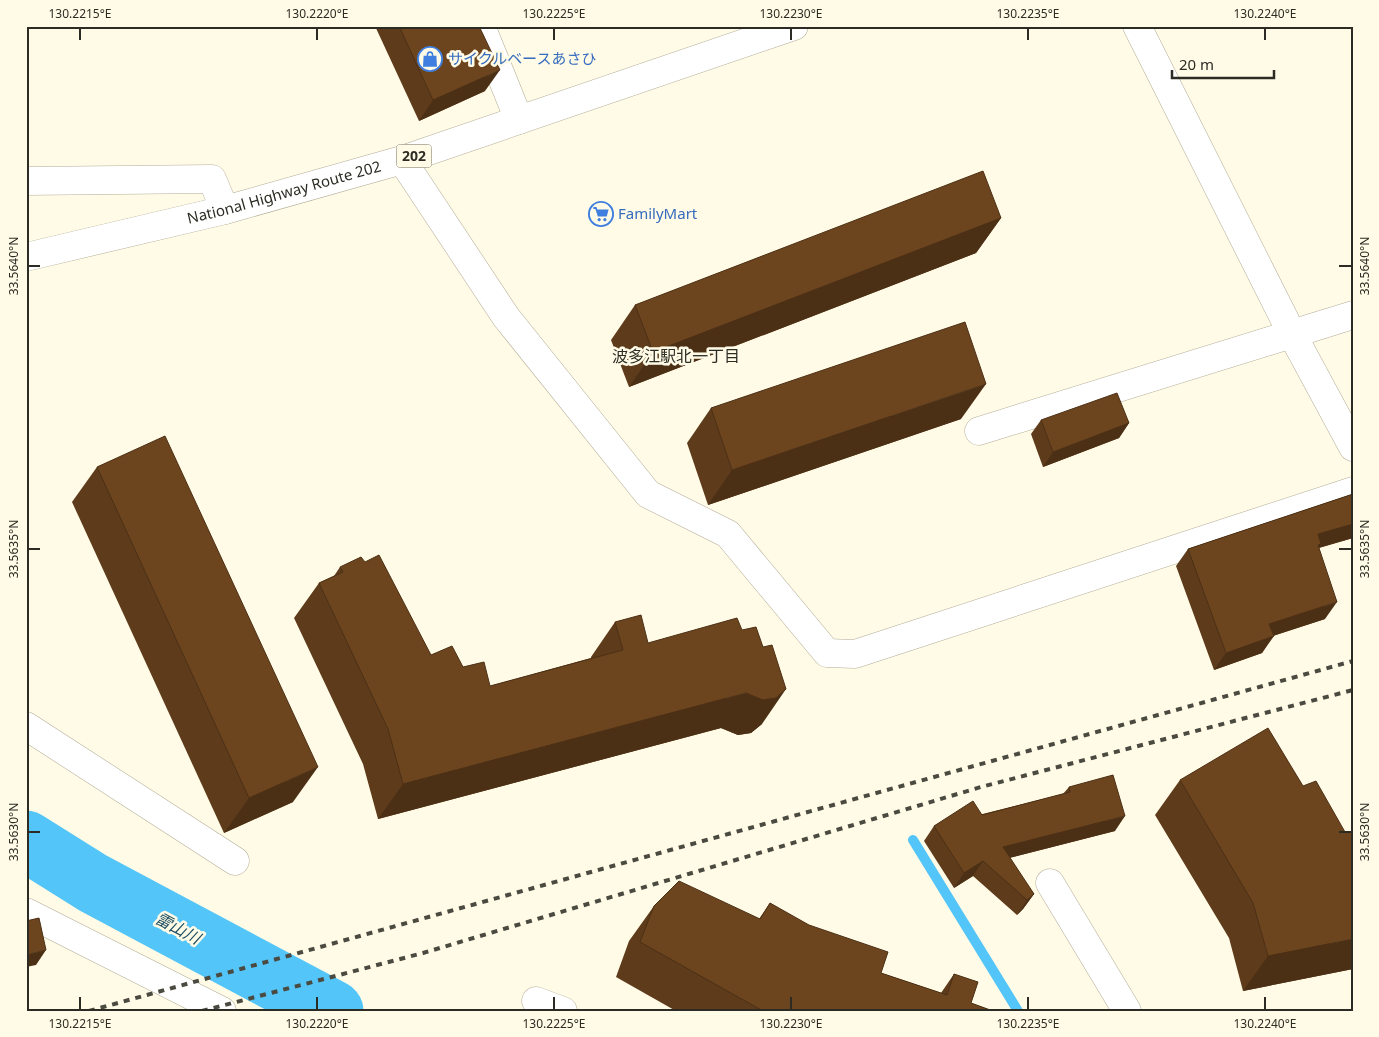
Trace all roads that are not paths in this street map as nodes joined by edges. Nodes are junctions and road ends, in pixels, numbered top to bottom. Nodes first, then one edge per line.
1 (481, 26) edge
2 (794, 26) edge
3 (1137, 26) edge
4 (519, 120) junction
5 (402, 160) junction
6 (26, 181) edge
7 (225, 210) junction
8 (26, 257) edge
9 (1353, 314) edge
10 (1292, 334) junction
11 (978, 431) dead end
12 (1353, 447) edge
13 (1353, 491) edge
14 (26, 726) edge
15 (235, 861) dead end
16 (1050, 883) dead end
17 (26, 912) edge
18 (536, 1002) dead end
19 (222, 1011) edge
20 (563, 1011) edge
21 (1127, 1011) edge

1 - 4 main road
2 - 4 main road, National Highway Route 202 / 202
3 - 10 main road
4 - 5 main road, National Highway Route 202 / 202
5 - 7 main road, National Highway Route 202 / 202
5 - 13 main road
6 - 7 main road
7 - 8 main road, National Highway Route 202 / 202
9 - 10 main road
10 - 11 main road
10 - 12 main road
14 - 15 main road
16 - 21 main road
17 - 19 main road
18 - 20 main road

